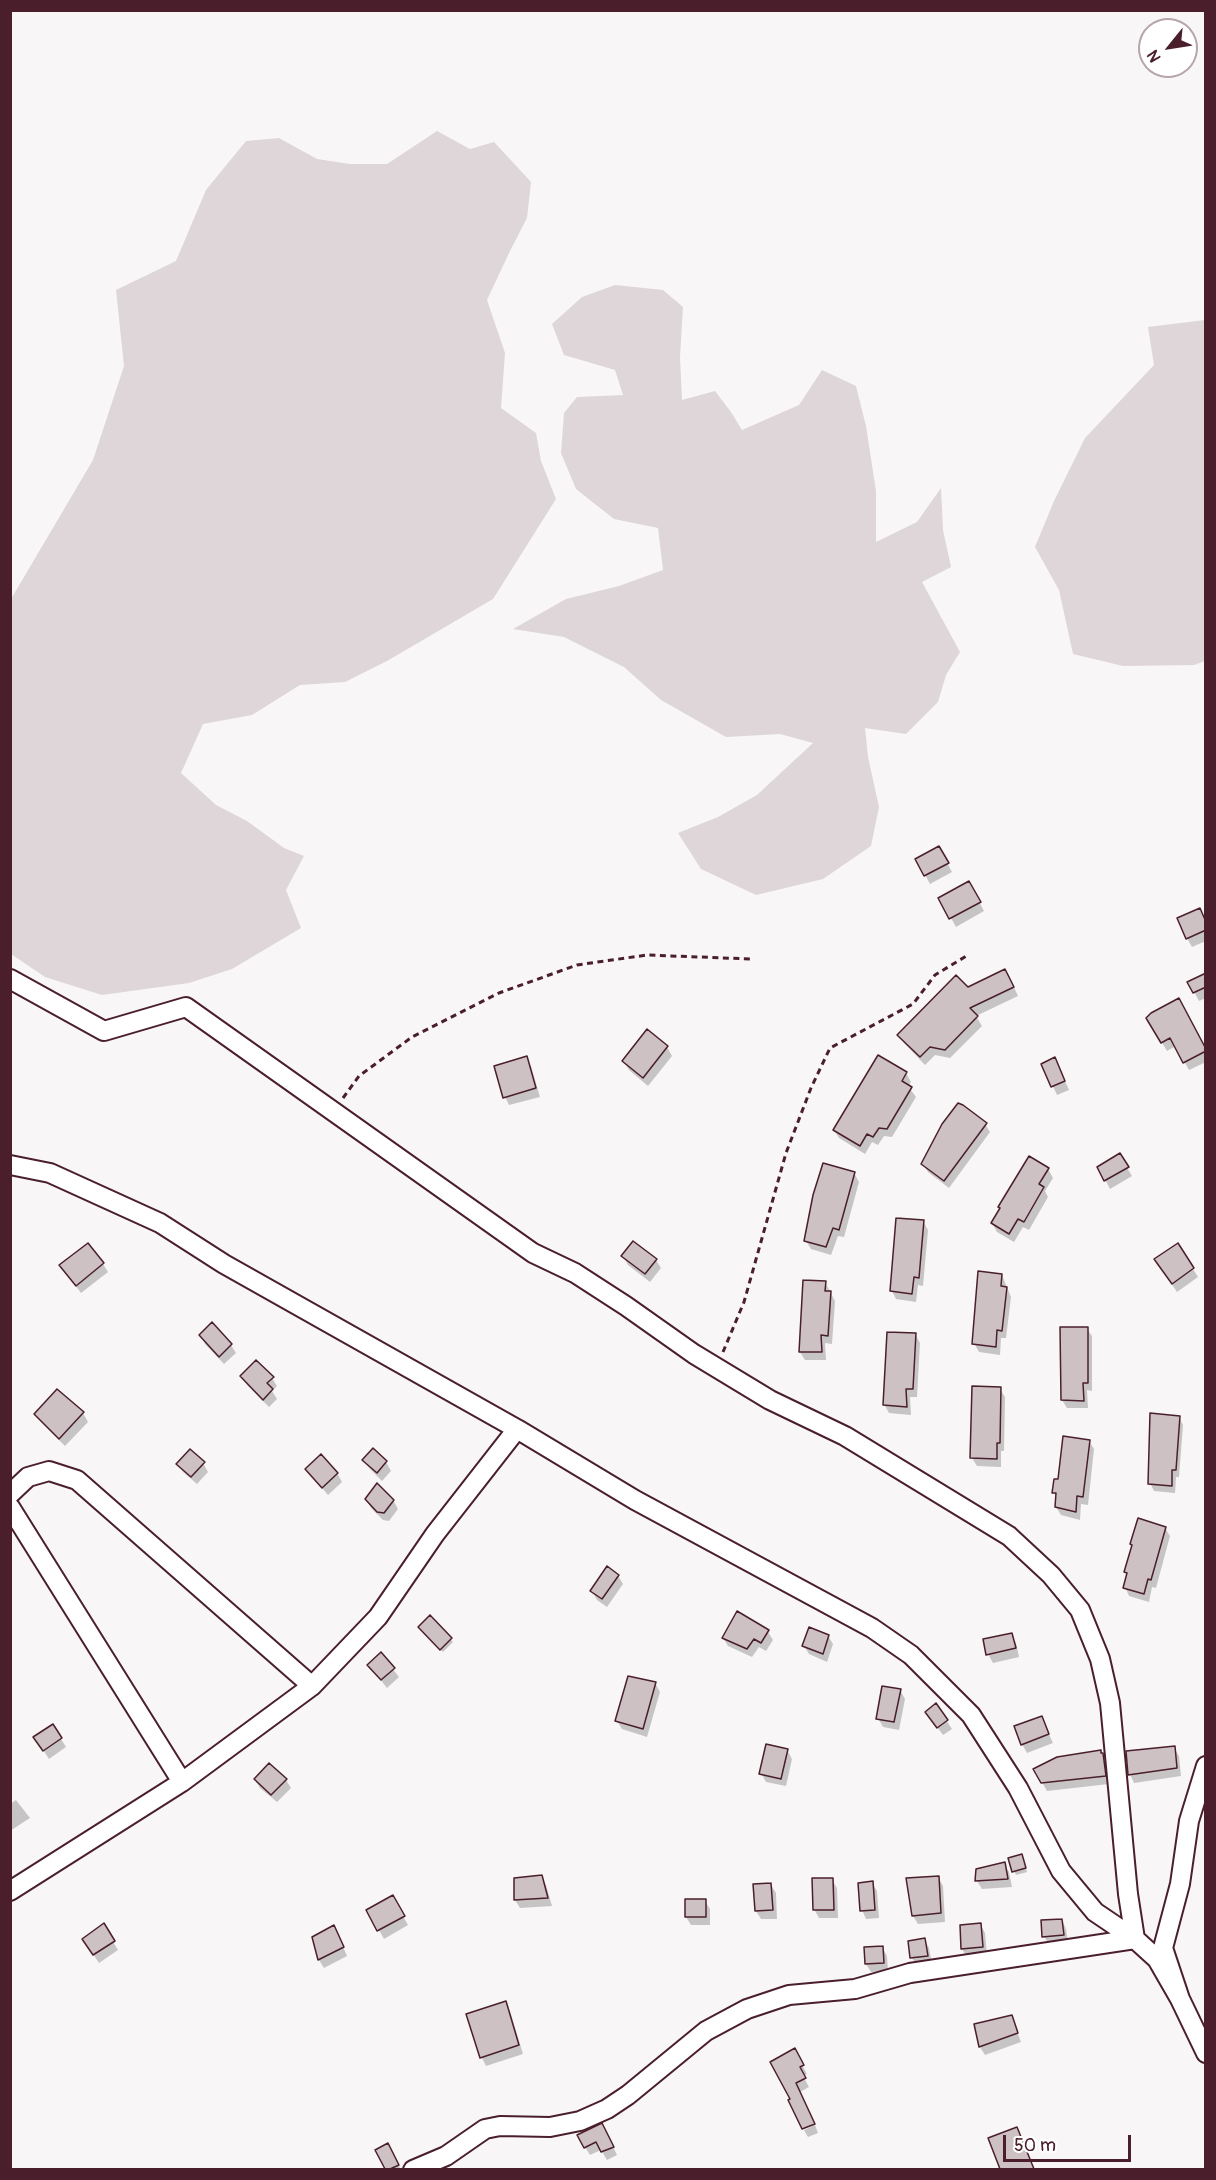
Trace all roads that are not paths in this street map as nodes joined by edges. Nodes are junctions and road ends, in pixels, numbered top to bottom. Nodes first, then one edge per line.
1 (10, 979) edge
2 (10, 1165) edge
3 (517, 1429) junction
4 (10, 1494) edge
5 (10, 1507) edge
6 (312, 1686) junction
7 (1206, 1766) edge
8 (182, 1782) junction
9 (10, 1891) edge
10 (1135, 1939) junction
11 (1180, 1999) junction
12 (1206, 2052) edge
13 (413, 2169) edge

1 - 10 street
2 - 3 street
3 - 6 street
3 - 10 street
4 - 6 street
5 - 8 street
6 - 8 street
7 - 11 street
8 - 9 street
10 - 11 street
10 - 13 street
11 - 12 street

